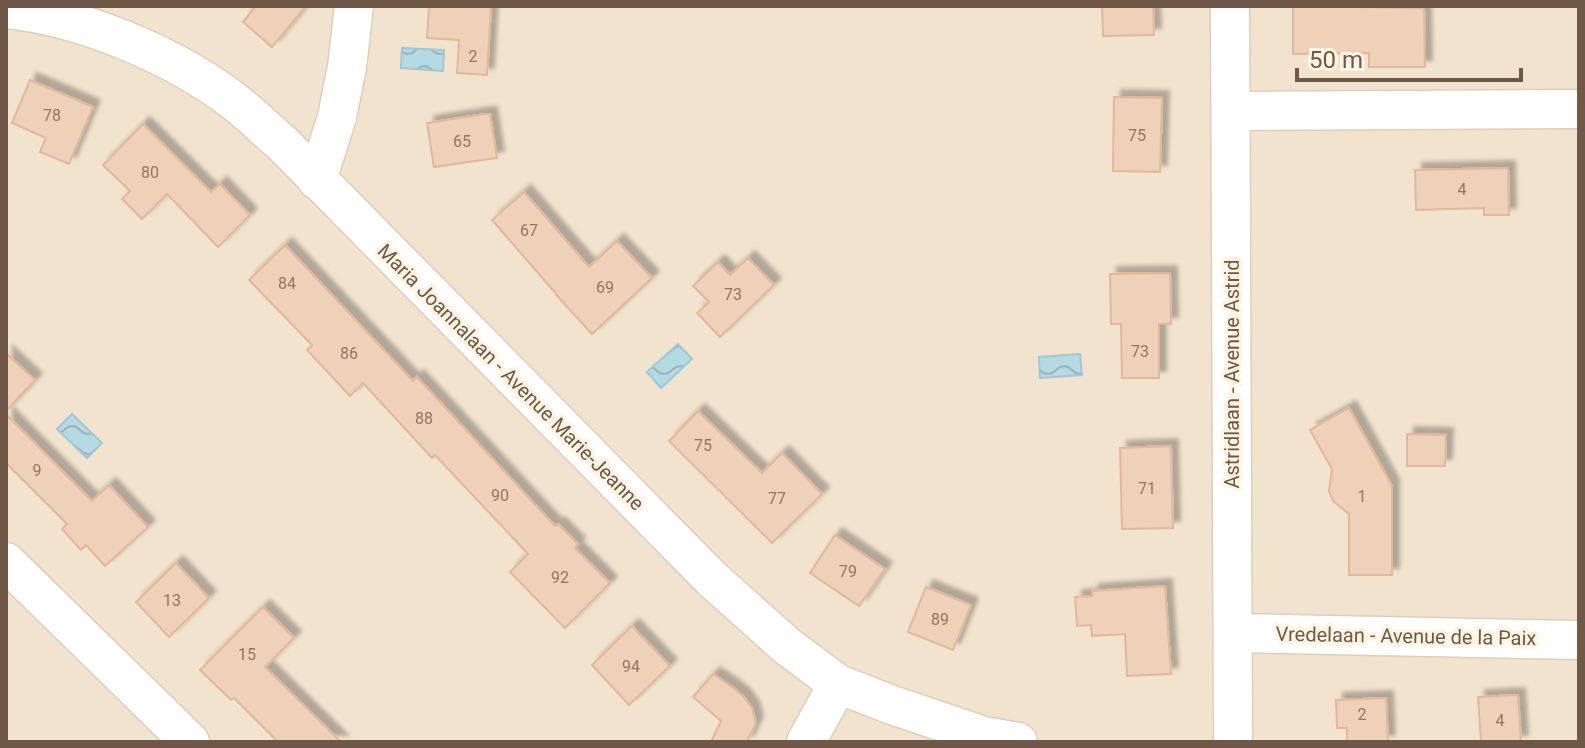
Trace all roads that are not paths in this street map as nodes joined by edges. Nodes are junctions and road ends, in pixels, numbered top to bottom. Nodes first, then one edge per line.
1 (354, 6) edge
2 (1230, 6) edge
3 (6, 9) edge
4 (1579, 109) edge
5 (1231, 111) junction
6 (317, 180) junction
7 (6, 562) edge
8 (1233, 633) junction
9 (1579, 640) edge
10 (838, 684) junction
11 (190, 742) edge
12 (806, 742) edge
13 (1018, 742) edge
14 (1233, 742) edge

1 - 6 street
2 - 5 street, Astridlaan - Avenue Astrid
3 - 6 street, Maria Joannalaan - Avenue Marie-Jeanne
4 - 5 street
5 - 8 street, Astridlaan - Avenue Astrid
6 - 10 street, Maria Joannalaan - Avenue Marie-Jeanne
7 - 11 street
8 - 9 street, Vredelaan - Avenue de la Paix
8 - 14 street, Astridlaan - Avenue Astrid
10 - 12 street
10 - 13 street, Maria Joannalaan - Avenue Marie-Jeanne

